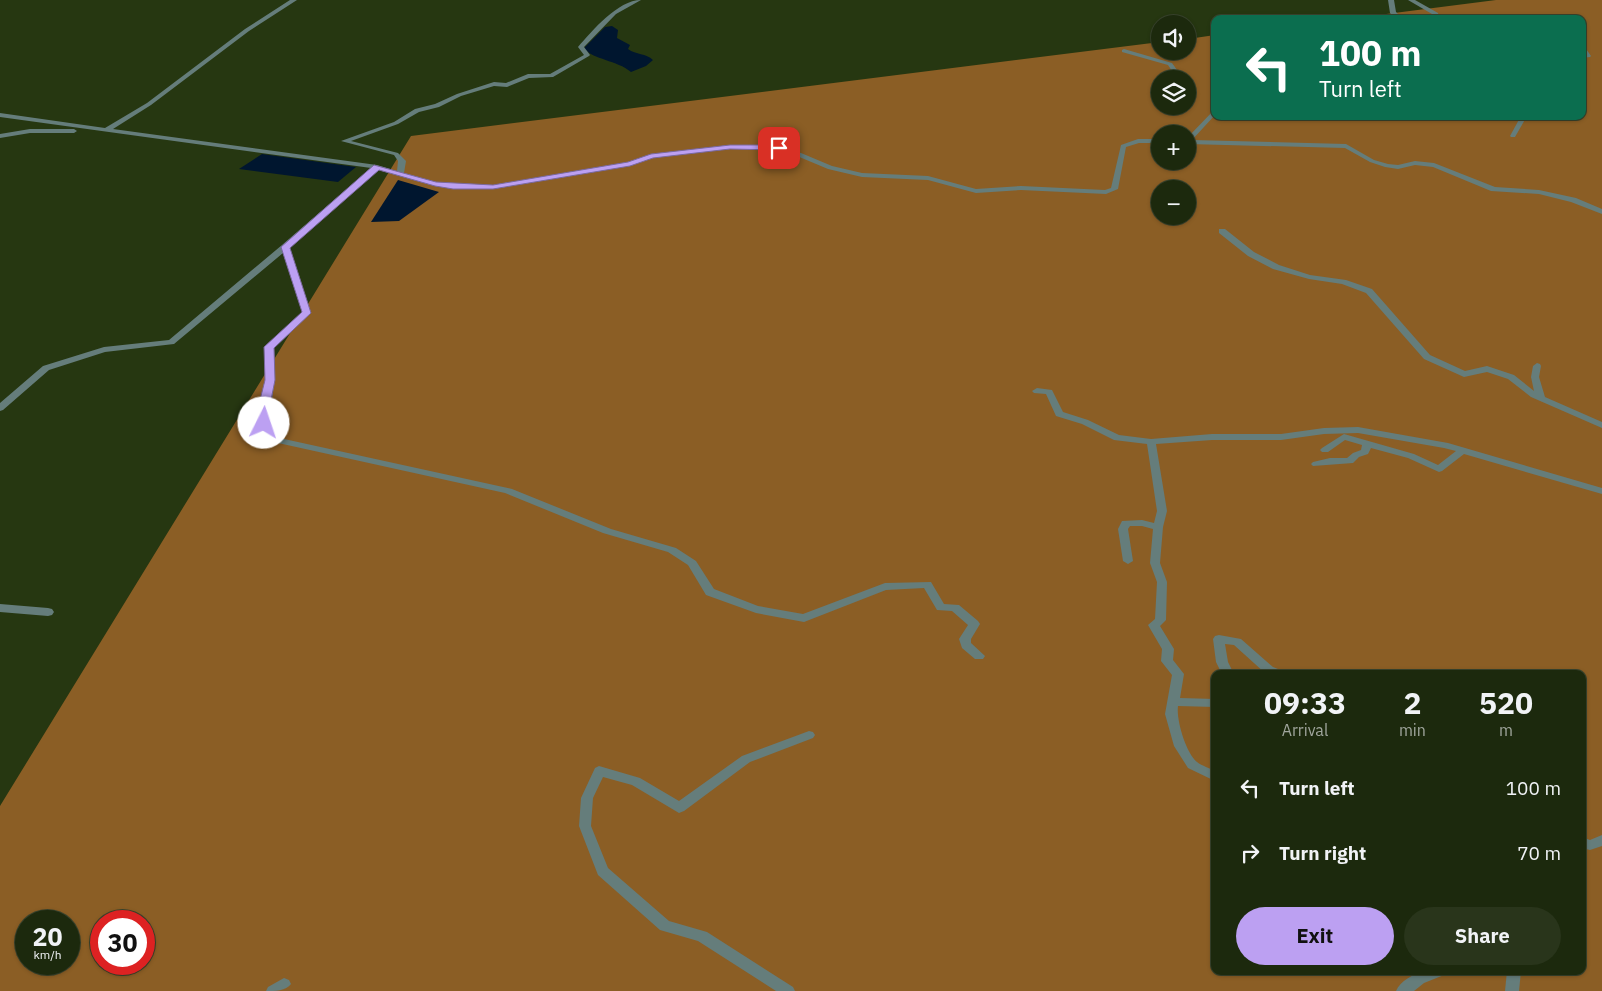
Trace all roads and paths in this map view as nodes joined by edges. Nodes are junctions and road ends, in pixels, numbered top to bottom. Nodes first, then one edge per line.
1 (294, 0) edge
2 (638, 0) edge
3 (1391, 0) edge
4 (1411, 0) edge
5 (1395, 15) edge
6 (1436, 15) edge
7 (1124, 51) dead end
8 (1174, 70) dead end
9 (0, 115) edge
10 (1211, 115) edge
11 (1522, 120) edge
12 (108, 130) junction
13 (1196, 132) edge
14 (0, 136) edge
15 (1513, 136) dead end
16 (1151, 141) edge
17 (1196, 141) edge
18 (377, 167) junction
19 (400, 173) junction
20 (1602, 212) edge
21 (1222, 231) dead end
22 (286, 247) junction
23 (1537, 366) dead end
24 (1037, 391) dead end
25 (1541, 398) junction
26 (0, 408) edge
27 (1602, 425) edge
28 (1151, 442) junction
29 (1367, 444) junction
30 (1325, 450) dead end
31 (1462, 451) junction
32 (1316, 464) dead end
33 (1602, 491) edge
34 (1158, 527) junction
35 (1128, 561) dead end
36 (0, 608) edge
37 (48, 612) dead end
38 (979, 656) dead end
39 (1226, 670) edge
40 (1269, 670) edge
41 (1173, 702) junction
42 (1211, 703) edge
43 (809, 734) dead end
44 (1211, 774) edge
45 (1602, 840) edge
46 (1586, 844) edge
47 (1429, 975) edge
48 (1514, 975) edge
49 (788, 991) edge
50 (1403, 991) edge
51 (1512, 991) edge

1 - 12 street
2 - 19 street
3 - 5 street
4 - 6 street
7 - 8 street
9 - 12 street
10 - 13 street
11 - 15 street
12 - 14 street
12 - 18 street
16 - 19 street
17 - 20 street
18 - 19 street
18 - 22 street
21 - 25 street
22 - 26 street
22 - 38 street
23 - 25 street
24 - 28 street
25 - 27 street
28 - 31 street
28 - 34 street
29 - 30 street
29 - 31 street
29 - 32 street
31 - 33 street
34 - 35 street
34 - 41 street
36 - 37 street
39 - 40 street
41 - 42 street
41 - 44 street
43 - 49 street
45 - 46 street
47 - 50 street
48 - 51 street

